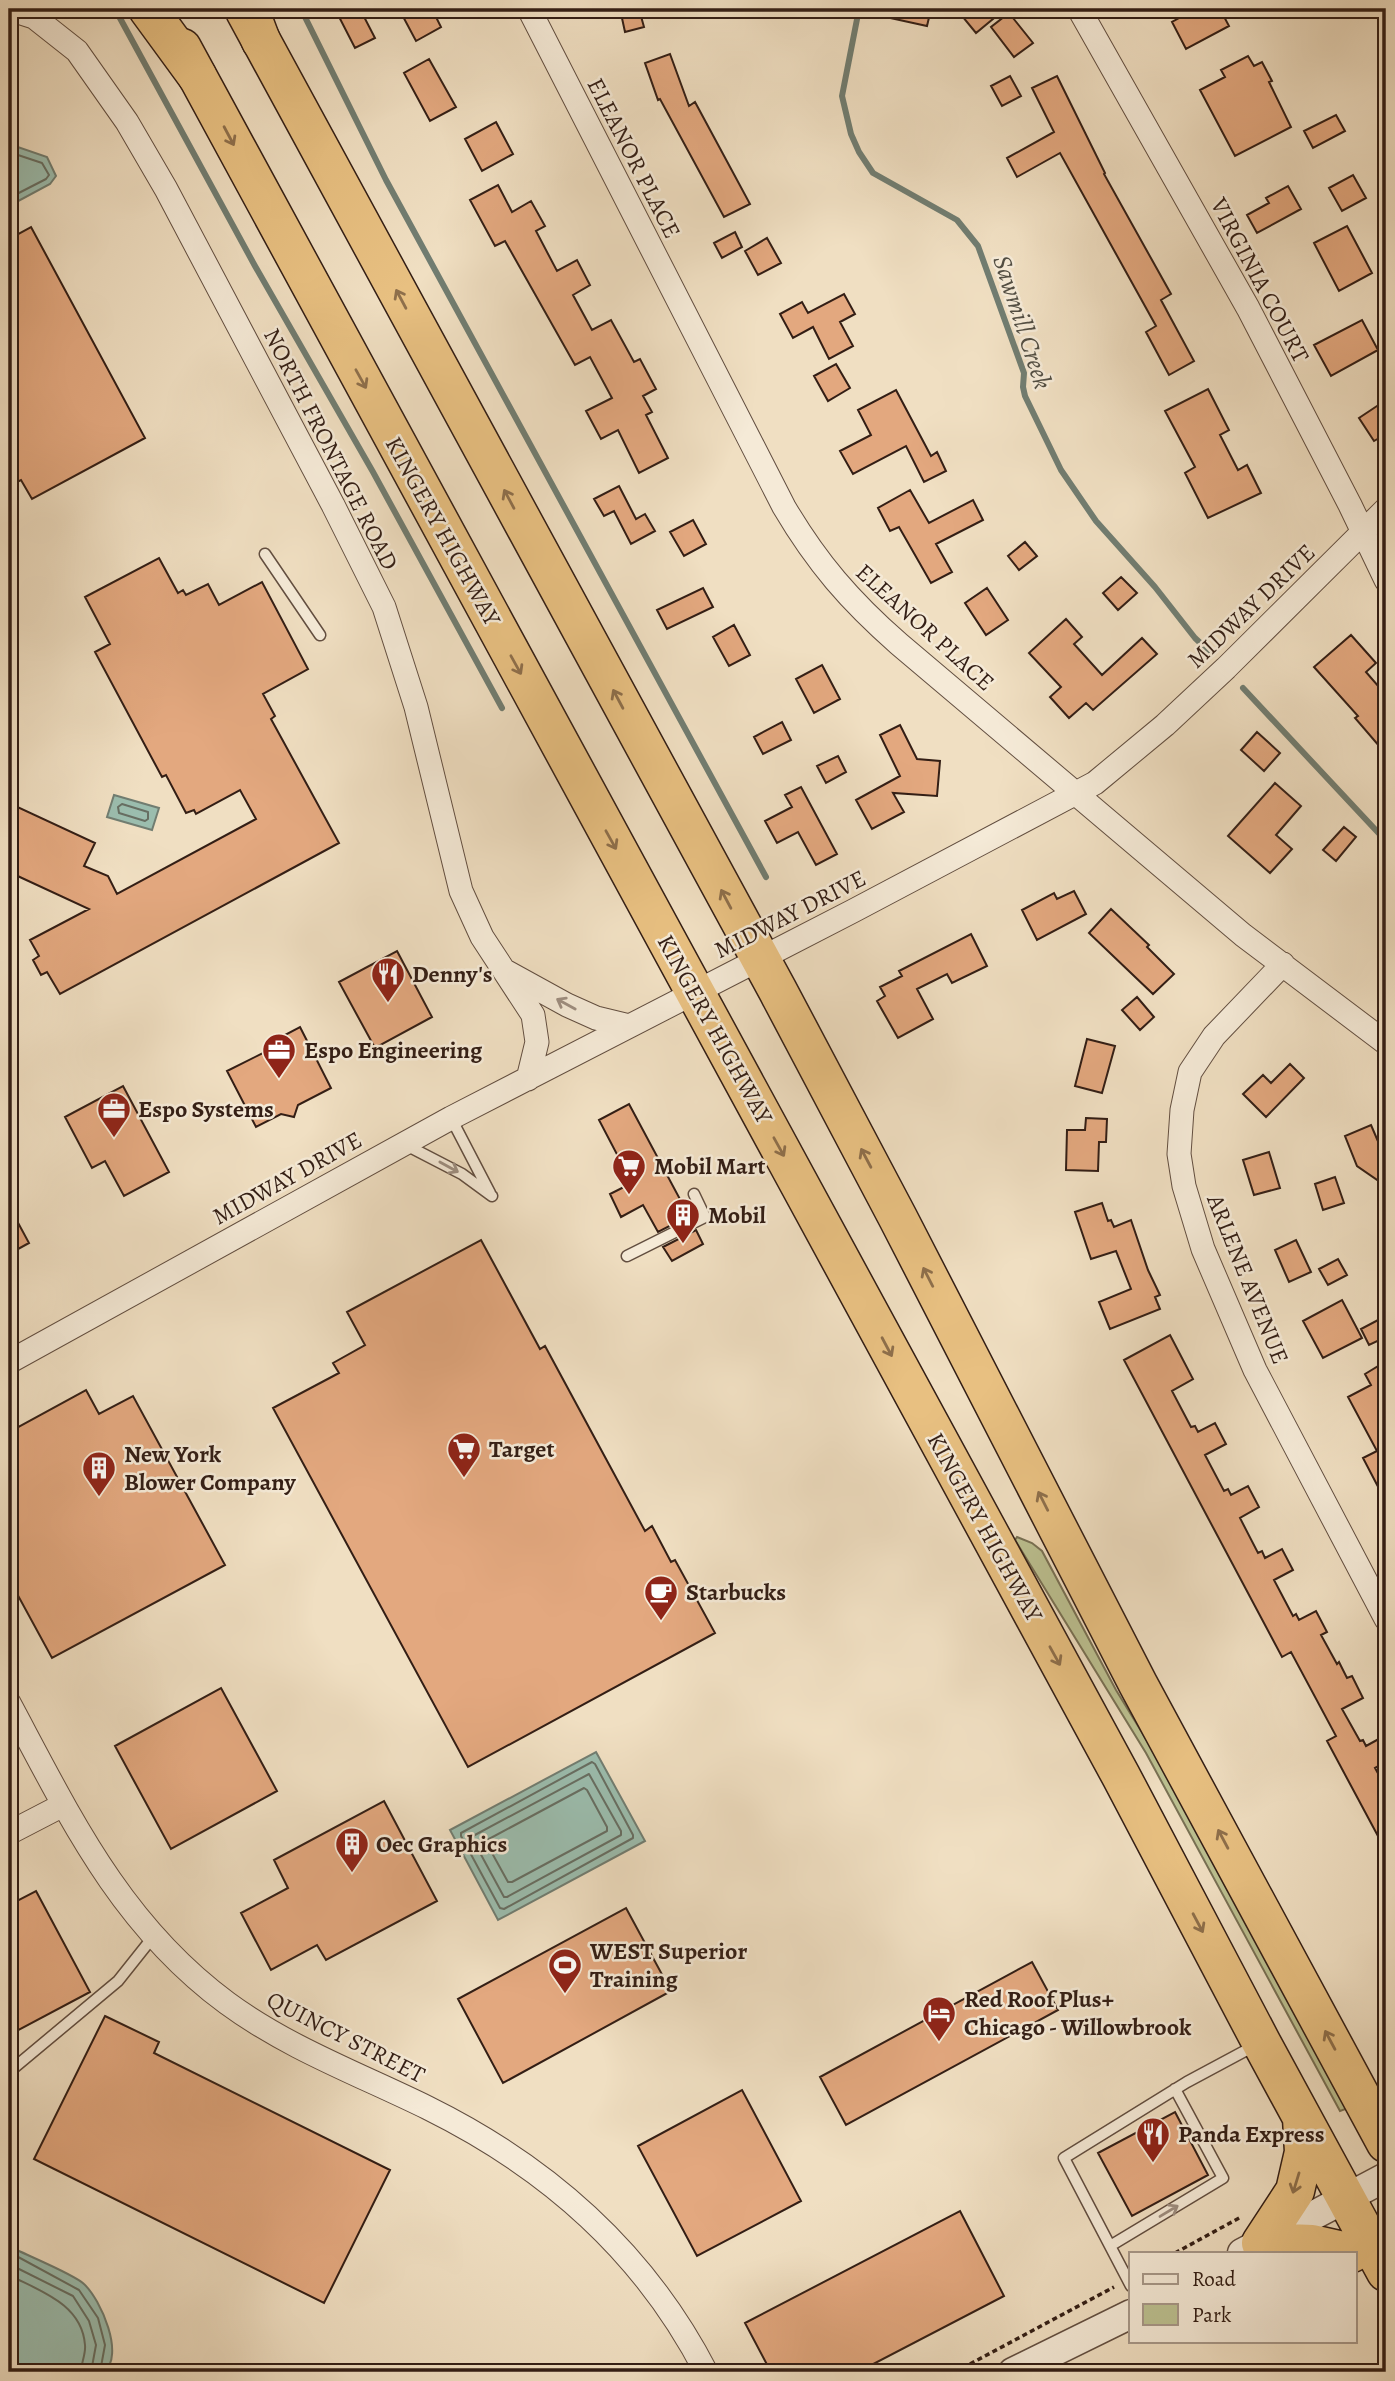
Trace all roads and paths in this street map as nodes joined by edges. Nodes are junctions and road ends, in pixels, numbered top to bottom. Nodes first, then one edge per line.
1 (9, 9) edge
2 (148, 9) edge
3 (161, 9) edge
4 (529, 9) edge
5 (1079, 9) edge
6 (252, 19) edge
7 (197, 76) junction
8 (1386, 509) edge
9 (1363, 532) junction
10 (265, 554) dead end
11 (1386, 580) edge
12 (320, 635) dead end
13 (1076, 793) junction
14 (759, 959) junction
15 (1283, 964) junction
16 (507, 972) junction
17 (694, 992) junction
18 (629, 1026) junction
19 (1386, 1043) edge
20 (528, 1079) junction
21 (451, 1118) junction
22 (404, 1144) junction
23 (694, 1194) dead end
24 (626, 1256) dead end
25 (9, 1362) edge
26 (1386, 1619) edge
27 (9, 1703) edge
28 (63, 1805) junction
29 (9, 1833) edge
30 (153, 1937) junction
31 (1261, 2042) junction
32 (9, 2072) edge
33 (1350, 2076) junction
34 (1175, 2089) junction
35 (1386, 2090) edge
36 (1302, 2116) junction
37 (1386, 2143) edge
38 (1386, 2177) edge
39 (1346, 2198) junction
40 (1253, 2238) edge
41 (1110, 2246) junction
42 (1180, 2252) edge
43 (1337, 2252) edge
44 (1369, 2262) edge
45 (1129, 2283) edge
46 (1129, 2315) edge
47 (706, 2372) edge
48 (955, 2372) edge
49 (1013, 2372) edge

1 - 16 street, NORTH FRONTAGE ROAD
2 - 7 highway
3 - 7 highway, KINGERY HIGHWAY
4 - 13 street, ELEANOR PLACE
5 - 9 street, VIRGINIA COURT
14 -> 6 highway
7 -> 17 highway, KINGERY HIGHWAY
8 - 9 street, MIDWAY DRIVE
9 - 11 street, VIRGINIA COURT
9 - 13 street, MIDWAY DRIVE
10 - 12 lane
13 - 14 street, MIDWAY DRIVE
13 - 15 street, ELEANOR PLACE
14 - 17 street, MIDWAY DRIVE
33 -> 14 highway
15 - 19 street, ELEANOR PLACE
15 - 26 street, ARLENE AVENUE
18 -> 16 street
16 - 20 street, NORTH FRONTAGE ROAD
17 - 18 street, MIDWAY DRIVE
17 -> 31 highway, KINGERY HIGHWAY
18 - 20 street, MIDWAY DRIVE
20 - 21 street, MIDWAY DRIVE
21 - 22 street, MIDWAY DRIVE
22 -> 21 lane
22 - 25 street, MIDWAY DRIVE
23 - 24 lane
27 - 28 street, QUINCY STREET
28 - 29 street
28 - 30 street, QUINCY STREET
30 - 32 lane
30 - 47 street, QUINCY STREET
31 - 34 lane
31 - 36 highway, KINGERY HIGHWAY
33 - 35 highway
33 - 37 highway
34 - 41 lane
41 -> 34 lane
36 - 39 highway, KINGERY HIGHWAY
36 -> 40 highway
38 - 39 street
39 - 40 street
39 - 44 highway, KINGERY HIGHWAY
40 - 42 path
40 - 43 highway
41 - 45 lane
45 - 48 path
46 - 49 street

